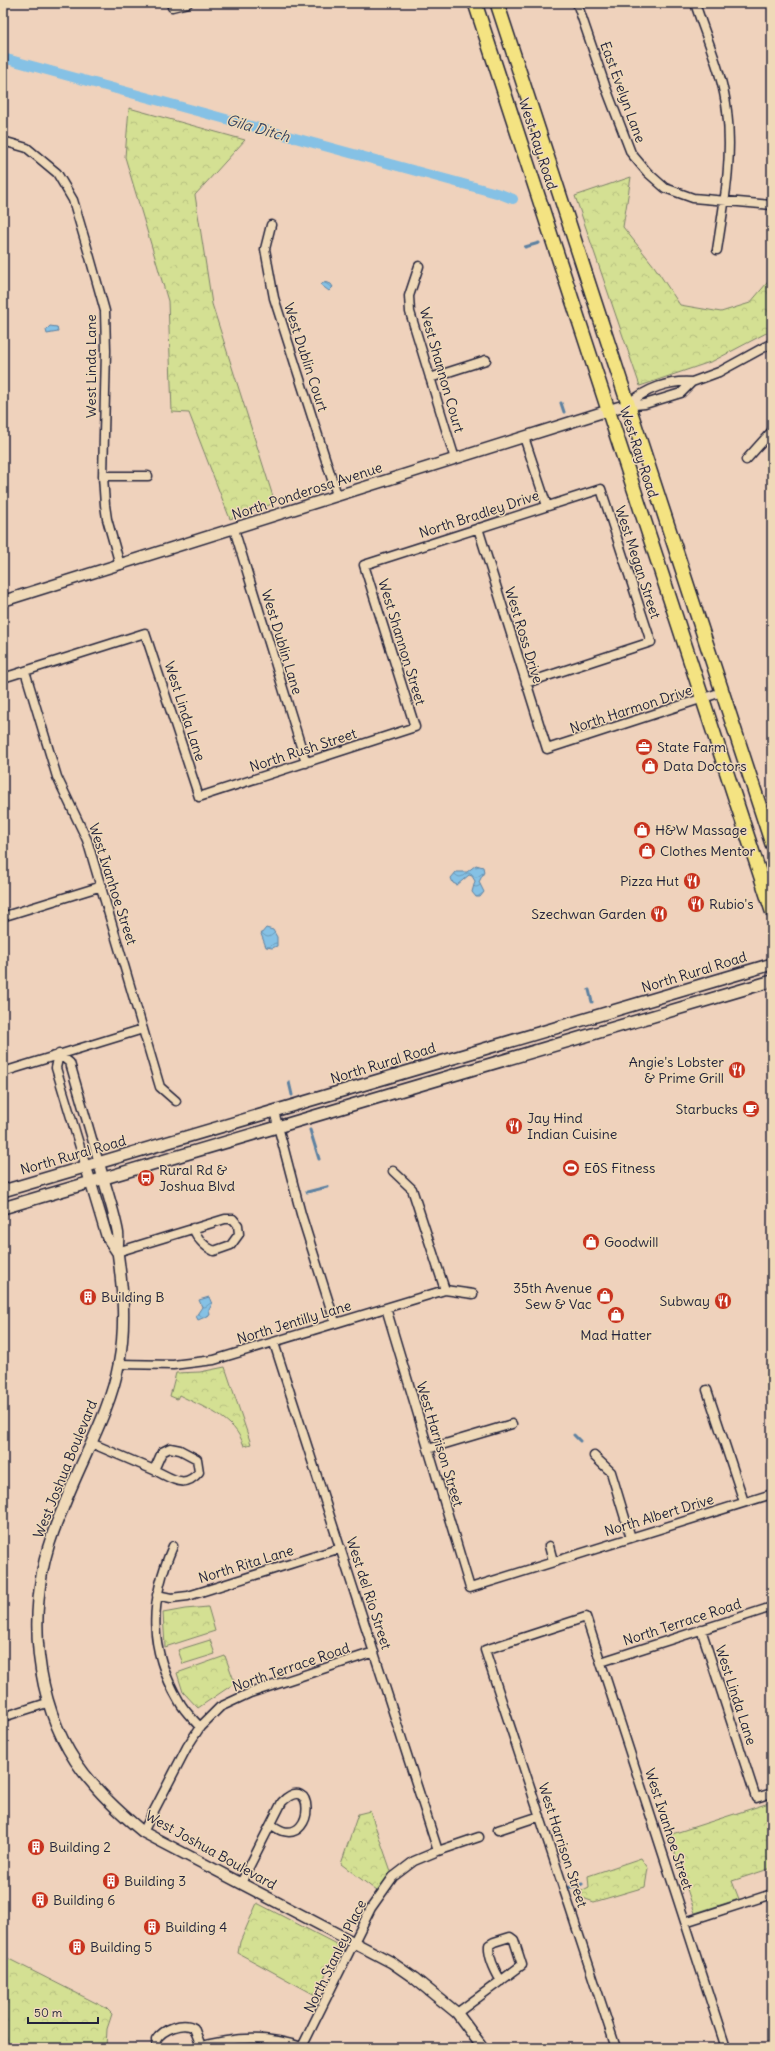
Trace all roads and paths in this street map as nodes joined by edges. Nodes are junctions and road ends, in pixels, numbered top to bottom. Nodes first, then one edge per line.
1 (188, 3) edge
2 (475, 3) edge
3 (497, 3) edge
4 (577, 3) edge
5 (695, 3) edge
6 (172, 7) dead end
7 (3, 141) edge
8 (725, 200) junction
9 (772, 205) edge
10 (271, 226) dead end
11 (717, 250) dead end
12 (420, 266) dead end
13 (772, 343) edge
14 (486, 360) dead end
15 (430, 378) junction
16 (692, 382) junction
17 (618, 407) junction
18 (772, 431) edge
19 (524, 437) junction
20 (455, 459) junction
21 (746, 460) dead end
22 (103, 476) junction
23 (148, 476) dead end
24 (601, 489) joint
25 (336, 495) junction
26 (547, 506) junction
27 (234, 528) junction
28 (478, 528) junction
29 (120, 565) junction
30 (364, 565) joint
31 (3, 601) edge
32 (25, 672) junction
33 (3, 678) edge
34 (526, 683) junction
35 (722, 692) junction
36 (703, 700) junction
37 (416, 727) joint
38 (547, 749) joint
39 (306, 763) junction
40 (199, 797) joint
41 (772, 844) edge
42 (102, 886) junction
43 (772, 911) edge
44 (4, 916) dead end
45 (772, 964) edge
46 (772, 981) edge
47 (143, 1029) junction
48 (59, 1054) junction
49 (3, 1072) edge
50 (176, 1101) dead end
51 (274, 1111) junction
52 (278, 1127) junction
53 (98, 1163) junction
54 (86, 1167) junction
55 (393, 1171) dead end
56 (103, 1179) junction
57 (90, 1182) junction
58 (3, 1192) edge
59 (3, 1208) edge
60 (193, 1228) junction
61 (117, 1252) junction
62 (445, 1290) junction
63 (473, 1294) dead end
64 (386, 1308) junction
65 (335, 1322) junction
66 (274, 1343) junction
67 (119, 1364) junction
68 (707, 1390) dead end
69 (512, 1424) dead end
70 (91, 1443) junction
71 (428, 1449) junction
72 (594, 1456) dead end
73 (154, 1470) junction
74 (772, 1494) edge
75 (744, 1502) junction
76 (631, 1538) junction
77 (173, 1546) dead end
78 (548, 1546) dead end
79 (341, 1548) junction
80 (553, 1561) junction
81 (470, 1588) joint
82 (157, 1595) junction
83 (772, 1606) edge
84 (700, 1629) junction
85 (484, 1650) joint
86 (374, 1652) junction
87 (601, 1662) junction
88 (47, 1703) junction
89 (3, 1717) edge
90 (200, 1727) junction
91 (772, 1793) edge
92 (540, 1816) junction
93 (272, 1825) junction
94 (498, 1830) dead end
95 (143, 1832) junction
96 (479, 1837) dead end
97 (438, 1851) junction
98 (242, 1883) junction
99 (772, 1894) edge
100 (685, 1922) junction
101 (355, 1942) junction
102 (501, 1981) junction
103 (457, 2013) junction
104 (198, 2047) edge
105 (158, 2048) edge
106 (303, 2048) edge
107 (483, 2048) edge
108 (616, 2048) edge
109 (726, 2048) edge

1 - 6 street
2 - 17 main road, West Ray Road
3 - 17 main road, West Ray Road
4 - 8 street, East Evelyn Lane
5 - 8 street
7 - 22 street, West Linda Lane
8 - 9 street, East Evelyn Lane
8 - 11 street
10 - 25 street, West Dublin Court
12 - 15 street, West Shannon Court
13 - 16 street
14 - 15 street
15 - 20 street, West Shannon Court
16 - 17 street
16 - 17 street
17 - 19 street, North Ponderosa Avenue
17 - 35 main road, West Ray Road
17 - 36 main road, West Ray Road
18 - 21 street
19 - 20 street, North Ponderosa Avenue
19 - 26 street
20 - 25 street, North Ponderosa Avenue
22 - 23 street
22 - 29 street, West Linda Lane
24 - 26 street, North Bradley Drive
24 - 34 street, West Megan Street
25 - 27 street, North Ponderosa Avenue
26 - 28 street, North Bradley Drive
27 - 29 street, North Ponderosa Avenue
27 - 39 street, West Dublin Lane
28 - 30 street, North Bradley Drive
28 - 34 street, West Ross Drive
29 - 31 street, North Ponderosa Avenue
30 - 37 street, West Shannon Street
32 - 33 street
32 - 40 street, West Linda Lane
32 - 42 street, West Ivanhoe Street
34 - 38 street, West Ross Drive
35 - 36 street, North Harmon Drive
35 - 41 main road, West Ray Road
36 - 38 street, North Harmon Drive
36 - 43 main road, West Ray Road
37 - 39 street, North Rush Street
39 - 40 street, North Rush Street
42 - 44 street
42 - 47 street, West Ivanhoe Street
45 - 51 main road, North Rural Road
46 - 52 main road
47 - 48 street
47 - 50 street, West Ivanhoe Street
48 - 49 street
48 - 53 street, West Joshua Boulevard
48 - 54 street, West Joshua Boulevard
51 - 52 street
51 - 53 main road, North Rural Road
52 - 56 main road
52 - 65 street
53 - 54 main road, North Rural Road
53 - 56 street, West Joshua Boulevard
54 - 57 street, West Joshua Boulevard
54 - 58 main road, North Rural Road
55 - 62 street
56 - 57 main road
56 - 61 street, West Joshua Boulevard
57 - 59 main road
57 - 61 street, West Joshua Boulevard
60 - 60 street
60 - 61 street
61 - 67 street, West Joshua Boulevard
62 - 63 street, North Jentilly Lane
62 - 64 street, North Jentilly Lane
64 - 65 street, North Jentilly Lane
64 - 71 street, West Harrison Street
65 - 66 street, North Jentilly Lane
66 - 67 street, North Jentilly Lane
66 - 79 street, West del Rio Street
67 - 70 street, West Joshua Boulevard
68 - 75 street
69 - 71 street
70 - 73 street
70 - 88 street, West Joshua Boulevard
71 - 81 street, West Harrison Street
72 - 76 street
73 - 73 street
74 - 75 street, North Albert Drive
75 - 76 street, North Albert Drive
76 - 80 street, North Albert Drive
77 - 82 street
78 - 80 street
79 - 82 street, North Rita Lane
79 - 86 street, West del Rio Street
80 - 81 street, North Albert Drive
82 - 90 street
83 - 84 street, North Terrace Road
84 - 87 street, North Terrace Road
84 - 91 street, West Linda Lane
85 - 87 street, West Ivanhoe Street
85 - 92 street, West Harrison Street
86 - 90 street, North Terrace Road
86 - 97 street, West del Rio Street
87 - 100 street, West Ivanhoe Street
88 - 89 street
88 - 95 street, West Joshua Boulevard
90 - 95 street, North Terrace Road
92 - 94 street
92 - 108 street, West Harrison Street
93 - 93 street
93 - 98 street
95 - 98 street, West Joshua Boulevard
96 - 97 street, North Stanley Place
97 - 101 street, North Stanley Place
98 - 101 street, West Joshua Boulevard
99 - 100 street
100 - 109 street, West Ivanhoe Street
101 - 103 street, West Joshua Boulevard
101 - 106 street, North Stanley Place
102 - 102 street
102 - 103 street
103 - 107 street, West Joshua Boulevard
104 - 105 street
104 - 106 street

